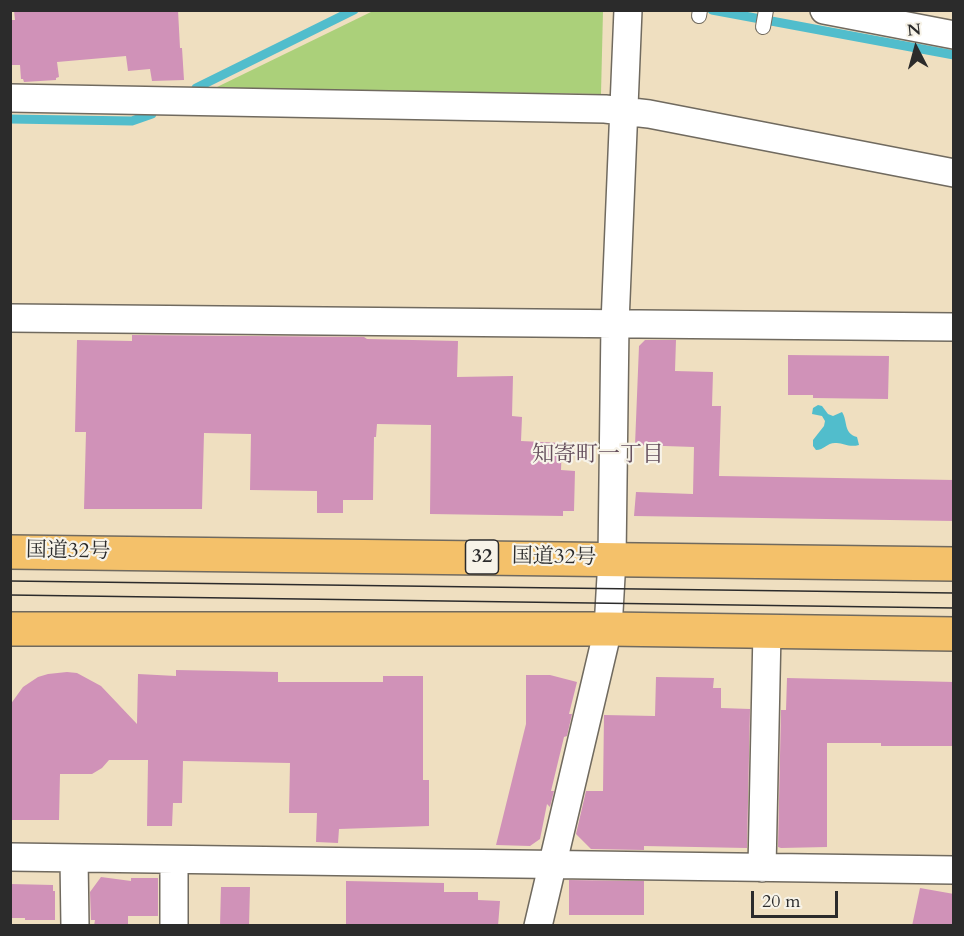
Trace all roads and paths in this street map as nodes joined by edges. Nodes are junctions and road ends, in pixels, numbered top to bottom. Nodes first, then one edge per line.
1 (628, 10) edge
2 (766, 10) edge
3 (824, 10) edge
4 (763, 27) dead end
5 (954, 35) edge
6 (10, 98) edge
7 (623, 111) junction
8 (954, 173) edge
9 (10, 318) edge
10 (615, 323) junction
11 (954, 327) edge
12 (10, 552) edge
13 (612, 558) junction
14 (954, 564) edge
15 (10, 628) edge
16 (608, 629) junction
17 (767, 631) junction
18 (954, 634) edge
19 (10, 857) edge
20 (74, 858) junction
21 (174, 860) junction
22 (552, 866) junction
23 (762, 868) junction
24 (954, 870) edge
25 (75, 926) edge
26 (174, 926) edge
27 (538, 926) edge

1 - 7 street
2 - 4 lane
3 - 5 street
6 - 7 street
7 - 8 street
7 - 10 street
9 - 10 street
10 - 11 street
10 - 13 street
12 - 13 highway, 国道32号 / 32
13 - 14 highway, 国道32号 / 32
13 - 16 street
15 - 16 highway
16 - 17 highway
16 - 22 street
17 - 18 highway
17 - 23 street
19 - 20 street
20 - 21 street
20 - 25 street
21 - 22 street
21 - 26 street
22 - 23 street
22 - 27 street
23 - 24 street

